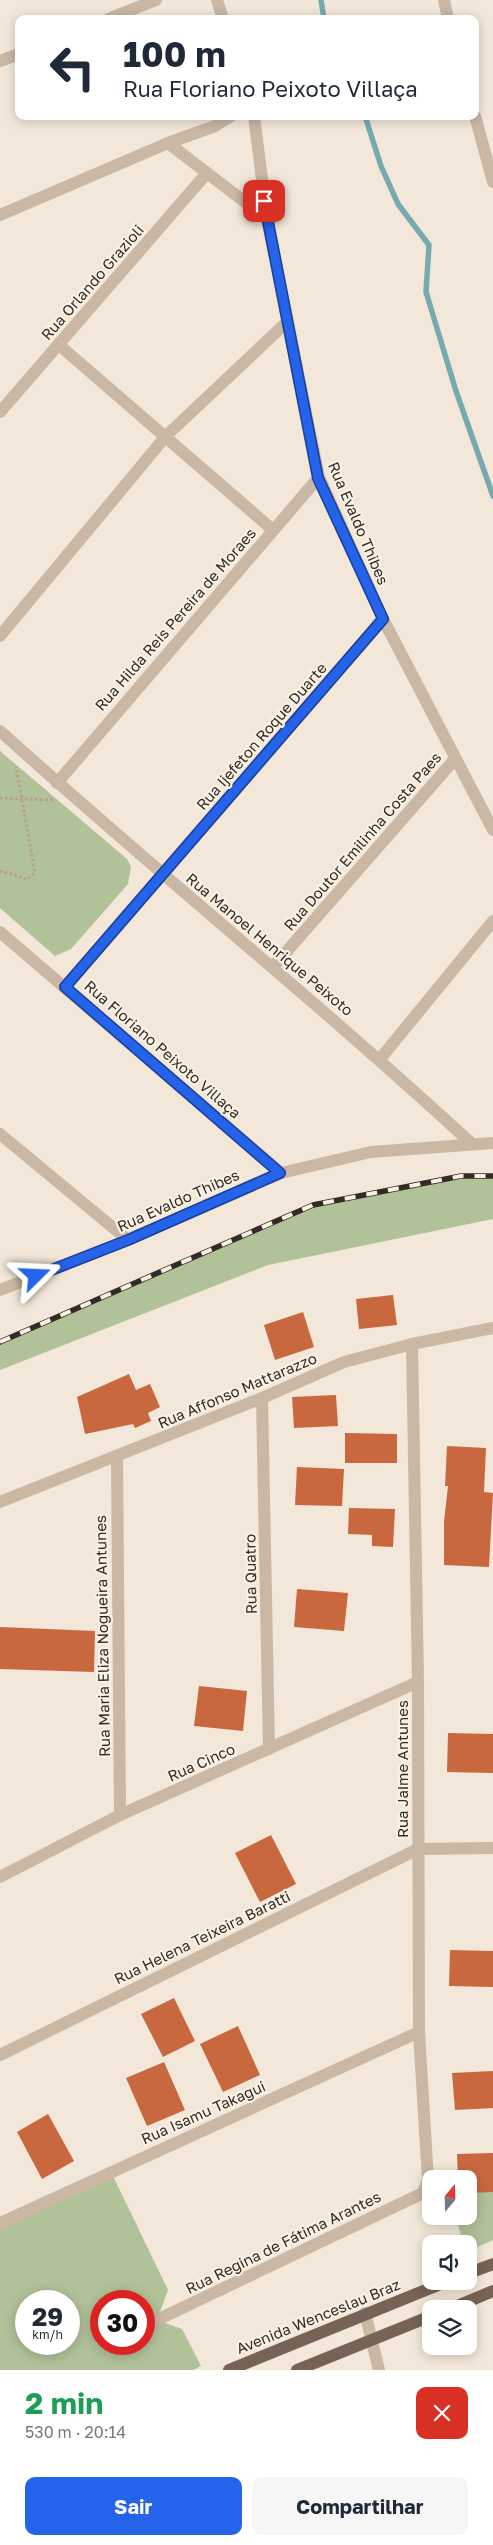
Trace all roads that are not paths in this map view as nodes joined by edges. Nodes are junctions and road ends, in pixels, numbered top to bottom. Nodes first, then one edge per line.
1 (156, 0) edge
2 (217, 0) edge
3 (444, 0) edge
4 (118, 15) edge
5 (223, 15) edge
6 (447, 15) edge
7 (15, 55) edge
8 (0, 61) edge
9 (224, 120) edge
10 (254, 120) edge
11 (476, 120) edge
12 (168, 143) junction
13 (207, 173) junction
14 (493, 179) edge
15 (0, 215) edge
16 (266, 220) junction
17 (287, 322) junction
18 (59, 345) junction
19 (0, 412) edge
20 (166, 436) junction
21 (318, 478) junction
22 (273, 530) junction
23 (383, 619) junction
24 (0, 636) edge
25 (0, 731) edge
26 (455, 759) junction
27 (57, 782) junction
28 (493, 830) edge
29 (163, 874) junction
30 (493, 920) edge
31 (0, 932) edge
32 (273, 967) junction
33 (65, 987) junction
34 (380, 1059) junction
35 (0, 1134) edge
36 (493, 1143) edge
37 (472, 1144) junction
38 (280, 1173) junction
39 (128, 1240) junction
40 (0, 1290) edge
41 (493, 1328) edge
42 (412, 1344) junction
43 (262, 1398) junction
44 (117, 1457) junction
45 (0, 1502) edge
46 (418, 1682) junction
47 (269, 1749) junction
48 (120, 1815) junction
49 (493, 1848) edge
50 (418, 1849) junction
51 (0, 1877) edge
52 (420, 2032) junction
53 (0, 2055) edge
54 (427, 2170) edge
55 (422, 2194) edge
56 (0, 2222) edge
57 (493, 2264) edge
58 (477, 2270) edge
59 (425, 2290) edge
60 (493, 2291) edge
61 (472, 2300) edge
62 (365, 2313) junction
63 (157, 2320) dead end
64 (422, 2320) edge
65 (370, 2340) junction
66 (229, 2370) edge
67 (297, 2370) edge
68 (379, 2370) edge

1 - 4 street
2 - 5 street
3 - 6 street
7 - 8 street
9 - 12 street
10 - 16 street, Rua Evaldo Thibes
11 - 14 street
12 - 13 street
12 - 15 street
13 - 16 street
13 - 18 street, Rua Orlando Grazioli
16 - 17 street, Rua Evaldo Thibes
17 - 20 street
17 - 21 street, Rua Evaldo Thibes
18 - 19 street, Rua Orlando Grazioli
18 - 20 street
20 - 22 street
20 - 24 street
21 - 22 street, Rua Hilda Reis Pereira de Moraes
21 - 23 street, Rua Evaldo Thibes
22 - 27 street, Rua Hilda Reis Pereira de Moraes
23 - 26 street, Rua Evaldo Thibes
23 - 29 street, Rua Ijefeton Roque Duarte
25 - 27 street, Rua Manoel Henrique Peixoto
26 - 28 street, Rua Evaldo Thibes
26 - 32 street, Rua Doutor Emilinha Costa Paes
27 - 29 street, Rua Manoel Henrique Peixoto
29 - 32 street, Rua Manoel Henrique Peixoto
29 - 33 street, Rua Ijefeton Roque Duarte
30 - 34 street
31 - 33 street, Rua Floriano Peixoto Villaça
32 - 34 street, Rua Manoel Henrique Peixoto
33 - 38 street, Rua Floriano Peixoto Villaça
34 - 37 street, Rua Manoel Henrique Peixoto
35 - 39 street
36 - 37 street, Rua Evaldo Thibes
37 - 38 street, Rua Evaldo Thibes
38 - 39 street, Rua Evaldo Thibes
39 - 40 street, Rua Evaldo Thibes
41 - 42 street, Rua Affonso Mattarazzo
42 - 43 street, Rua Affonso Mattarazzo
42 - 46 street, Rua Jaime Antunes
43 - 44 street, Rua Affonso Mattarazzo
43 - 47 street, Rua Quatro
44 - 45 street, Rua Affonso Mattarazzo
44 - 48 street, Rua Maria Eliza Nogueira Antunes
46 - 47 street, Rua Cinco
46 - 50 street, Rua Jaime Antunes
47 - 48 street, Rua Cinco
48 - 51 street, Rua Cinco
49 - 50 street
50 - 52 street, Rua Jaime Antunes
50 - 53 street, Rua Helena Teixeira Baratti
52 - 54 street, Rua Jaime Antunes
52 - 56 street, Rua Isamu Takagui
55 - 63 street, Rua Regina de Fátima Arantes
57 - 58 main road
59 - 62 main road, Avenida Wenceslau Braz
60 - 61 main road
62 - 65 street
62 - 66 main road, Avenida Wenceslau Braz
64 - 65 main road
65 - 67 main road
65 - 68 street

